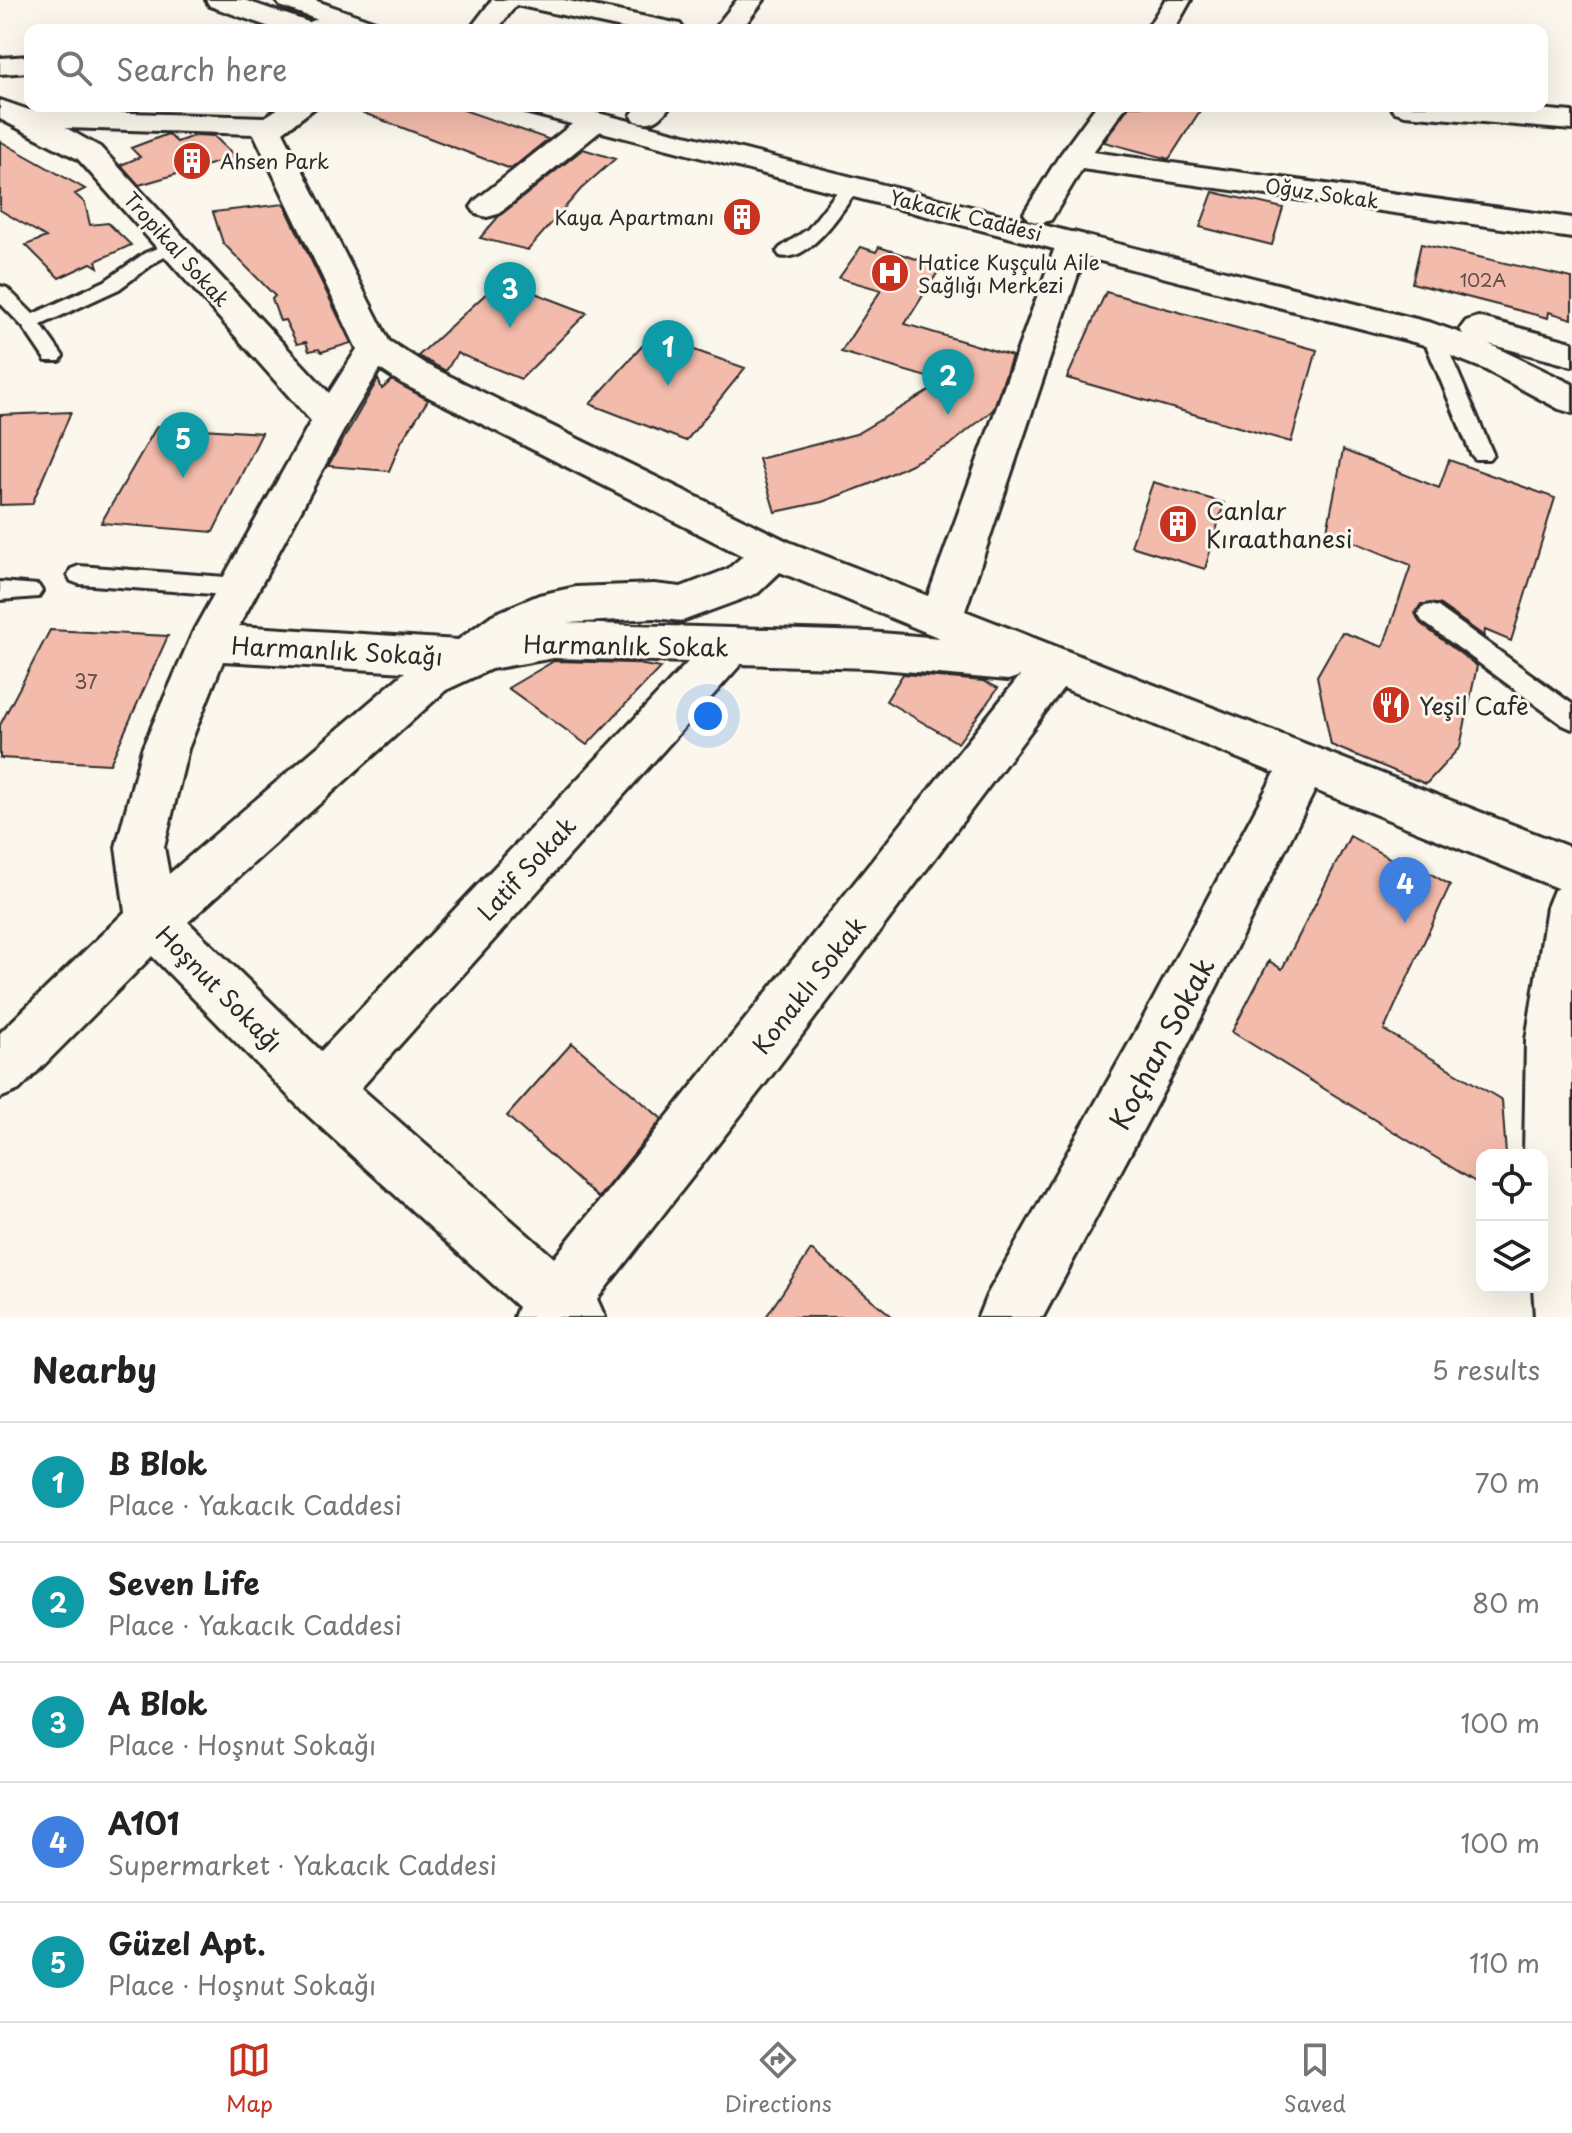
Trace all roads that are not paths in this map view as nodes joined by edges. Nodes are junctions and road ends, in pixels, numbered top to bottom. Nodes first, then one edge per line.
1 (219, 0) edge
2 (289, 0) edge
3 (506, 0) edge
4 (525, 0) edge
5 (751, 0) edge
6 (1178, 0) edge
7 (340, 19) junction
8 (287, 24) edge
9 (328, 24) edge
10 (354, 24) edge
11 (488, 24) edge
12 (641, 24) edge
13 (732, 24) edge
14 (1164, 24) edge
15 (24, 64) edge
16 (0, 66) edge
17 (627, 112) edge
18 (1107, 112) edge
19 (1472, 112) edge
20 (12, 114) edge
21 (287, 116) edge
22 (1572, 121) edge
23 (1073, 158) junction
24 (850, 187) junction
25 (487, 207) dead end
26 (1040, 213) junction
27 (1572, 228) edge
28 (1073, 242) junction
29 (175, 247) junction
30 (786, 252) dead end
31 (0, 292) edge
32 (30, 323) junction
33 (1432, 335) junction
34 (375, 349) junction
35 (1572, 354) edge
36 (53, 356) dead end
37 (1572, 400) edge
38 (331, 419) junction
39 (1482, 454) dead end
40 (774, 553) junction
41 (79, 575) dead end
42 (239, 587) junction
43 (0, 591) edge
44 (30, 591) dead end
45 (654, 601) junction
46 (1430, 614) dead end
47 (940, 621) junction
48 (209, 642) junction
49 (716, 646) junction
50 (466, 658) junction
51 (1054, 666) junction
52 (1572, 718) edge
53 (1303, 765) junction
54 (1572, 871) edge
55 (1572, 907) edge
56 (152, 921) junction
57 (0, 1071) edge
58 (322, 1090) junction
59 (559, 1312) edge
60 (1009, 1317) edge
61 (1566, 1317) edge

1 - 8 street
2 - 7 street
3 - 11 street
4 - 12 street
5 - 13 street
6 - 14 street
7 - 9 street
7 - 10 street
15 - 16 street
17 - 24 street, Yakacık Caddesi
17 - 25 street
17 - 26 street, Yakacık Caddesi
18 - 23 street
19 - 22 street
20 - 21 street
20 - 29 street, Tropikal Sokak
21 - 34 street
23 - 26 street
23 - 27 street, Oğuz Sokak
24 - 28 street, Yakacık Caddesi
24 - 30 lane
26 - 35 street, Yakacık Caddesi
28 - 33 street, Yakacık Caddesi
28 - 47 street
29 - 32 lane
29 - 38 street, Tropikal Sokak
31 - 32 lane
32 - 36 lane
33 - 37 street, Yakacık Caddesi
33 - 39 lane
34 - 38 street, Hoşnut Sokağı
34 - 40 street
38 - 42 street, Hoşnut Sokağı
40 - 45 street
40 - 47 street
41 - 42 lane
42 - 48 street, Hoşnut Sokağı
43 - 44 lane
45 - 49 street
45 - 50 street
46 - 52 lane
47 - 51 street
48 - 50 street, Harmanlık Sokağı
48 - 56 street, Hoşnut Sokağı
49 - 50 street, Harmanlık Sokak
49 - 51 street, Harmanlık Sokak
49 - 58 street, Latif Sokak
50 - 56 street, Harmanlık Sokak
51 - 53 street
51 - 59 street, Konaklı Sokak
53 - 54 street
53 - 60 street, Koçhan Sokak
55 - 61 street
56 - 57 street, Harmanlık Sokak
56 - 58 street, Hoşnut Sokağı
58 - 59 street, Hoşnut Sokağı

